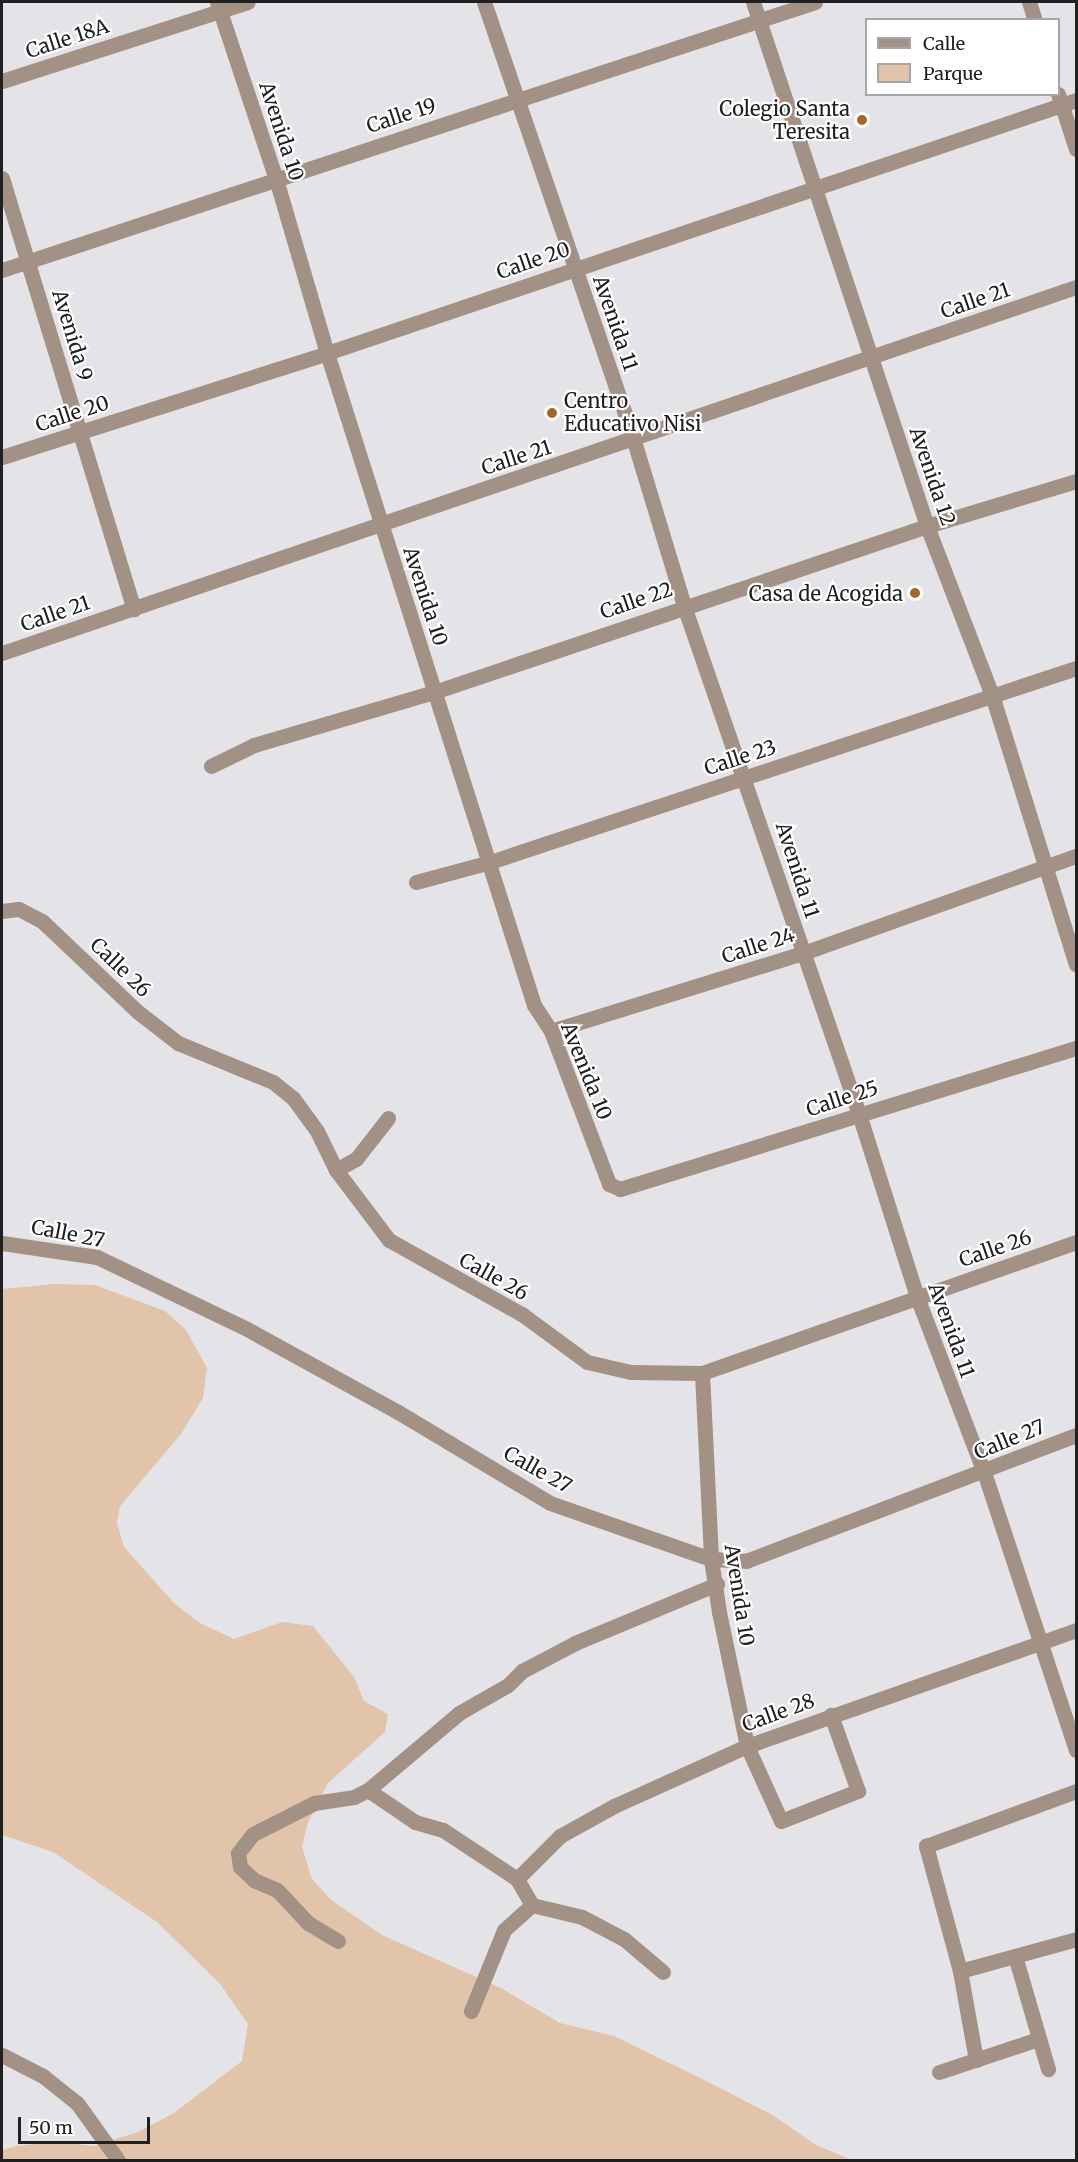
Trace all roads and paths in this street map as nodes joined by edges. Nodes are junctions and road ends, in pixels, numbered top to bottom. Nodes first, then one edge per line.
1 (248, 2) edge
2 (484, 2) edge
3 (753, 2) edge
4 (815, 2) edge
5 (1029, 2) edge
6 (218, 6) edge
7 (1034, 18) edge
8 (759, 19) junction
9 (2, 81) edge
10 (515, 99) junction
11 (1066, 100) edge
12 (1077, 149) edge
13 (2, 178) edge
14 (276, 178) junction
15 (817, 188) junction
16 (28, 262) junction
17 (575, 268) junction
18 (2, 270) edge
19 (1077, 287) edge
20 (327, 353) junction
21 (870, 358) junction
22 (81, 432) junction
23 (634, 441) junction
24 (2, 457) edge
25 (1077, 481) edge
26 (381, 523) junction
27 (927, 525) junction
28 (684, 606) junction
29 (134, 609) junction
30 (2, 653) edge
31 (1077, 668) edge
32 (434, 692) junction
33 (992, 695) junction
34 (211, 766) dead end
35 (746, 777) junction
36 (1077, 856) edge
37 (487, 863) junction
38 (1045, 867) junction
39 (416, 882) dead end
40 (2, 911) edge
41 (802, 953) junction
42 (1077, 964) edge
43 (551, 1031) junction
44 (1077, 1048) edge
45 (859, 1114) junction
46 (388, 1118) dead end
47 (336, 1170) junction
48 (620, 1189) joint
49 (1077, 1242) edge
50 (2, 1243) edge
51 (917, 1297) junction
52 (702, 1373) junction
53 (1077, 1435) edge
54 (984, 1472) junction
55 (711, 1559) junction
56 (717, 1584) junction
57 (1077, 1630) edge
58 (1043, 1642) junction
59 (831, 1715) junction
60 (747, 1746) junction
61 (1077, 1750) edge
62 (368, 1790) junction
63 (1077, 1791) edge
64 (517, 1879) junction
65 (532, 1905) junction
66 (1077, 1939) edge
67 (338, 1941) dead end
68 (1015, 1956) junction
69 (960, 1971) junction
70 (663, 1972) dead end
71 (471, 2012) dead end
72 (1038, 2039) junction
73 (2, 2055) edge
74 (976, 2060) junction
75 (1048, 2069) dead end
76 (939, 2073) dead end
77 (118, 2160) edge

1 - 6 street, Calle 18A
2 - 10 street, Avenida 11
3 - 8 street, Avenida 12
4 - 8 street, Calle 19
5 - 7 street
6 - 9 street, Calle 18A
6 - 14 street, Avenida 10
8 - 10 street, Calle 19
8 - 15 street, Avenida 12
10 - 14 street, Calle 19
10 - 17 street, Avenida 11
11 - 12 street
11 - 15 street, Calle 20
13 - 16 street, Avenida 9
14 - 16 street, Calle 19
14 - 20 street, Avenida 10
15 - 17 street, Calle 20
15 - 21 street, Avenida 12
16 - 18 street, Calle 19
16 - 22 street, Avenida 9
17 - 20 street, Calle 20
17 - 23 street, Avenida 11
19 - 21 street, Calle 21
20 - 22 street, Calle 20
20 - 26 street, Avenida 10
21 - 23 street, Calle 21
21 - 27 street, Avenida 12
22 - 24 street, Calle 20
22 - 29 street, Avenida 9
23 - 26 street, Calle 21
23 - 28 street, Avenida 11
25 - 27 street, Calle 22
26 - 29 street, Calle 21
26 - 32 street, Avenida 10
27 - 28 street, Calle 22
27 - 33 street, Avenida 12
28 - 32 street, Calle 22
28 - 35 street, Avenida 11
29 - 30 street, Calle 21
31 - 33 street, Calle 23
32 - 34 street, Calle 22
32 - 37 street, Avenida 10
33 - 35 street, Calle 23
33 - 38 street, Avenida 12
35 - 37 street, Calle 23
35 - 41 street, Avenida 11
36 - 38 street, Calle 24
37 - 39 street, Calle 23
37 - 43 street, Avenida 10
38 - 41 street, Calle 24
38 - 42 street, Avenida 12
40 - 47 street, Calle 26
41 - 43 street, Calle 24
41 - 45 street, Avenida 11
43 - 48 street, Avenida 10
44 - 45 street, Calle 25
45 - 48 street, Calle 25
45 - 51 street, Avenida 11
46 - 47 street
47 - 52 street, Calle 26
49 - 51 street, Calle 26
50 - 55 street, Calle 27
51 - 52 street, Calle 26
51 - 54 street, Avenida 11
52 - 55 street, Avenida 10
53 - 54 street, Calle 27
54 - 55 street, Calle 27
54 - 58 street, Avenida 11
55 - 56 street, Avenida 10
56 - 60 street, Avenida 10
56 - 62 street
57 - 58 street, Calle 28
58 - 59 street, Calle 28
58 - 61 street, Avenida 11
59 - 60 street, Calle 28
59 - 60 street, Avenida 10
60 - 64 street, Calle 28
62 - 64 street
62 - 67 street
63 - 69 street
64 - 65 street
65 - 70 street
65 - 71 street
66 - 68 street
68 - 69 street
68 - 72 street
69 - 74 street
72 - 74 street
72 - 75 street
73 - 77 street
74 - 76 street

